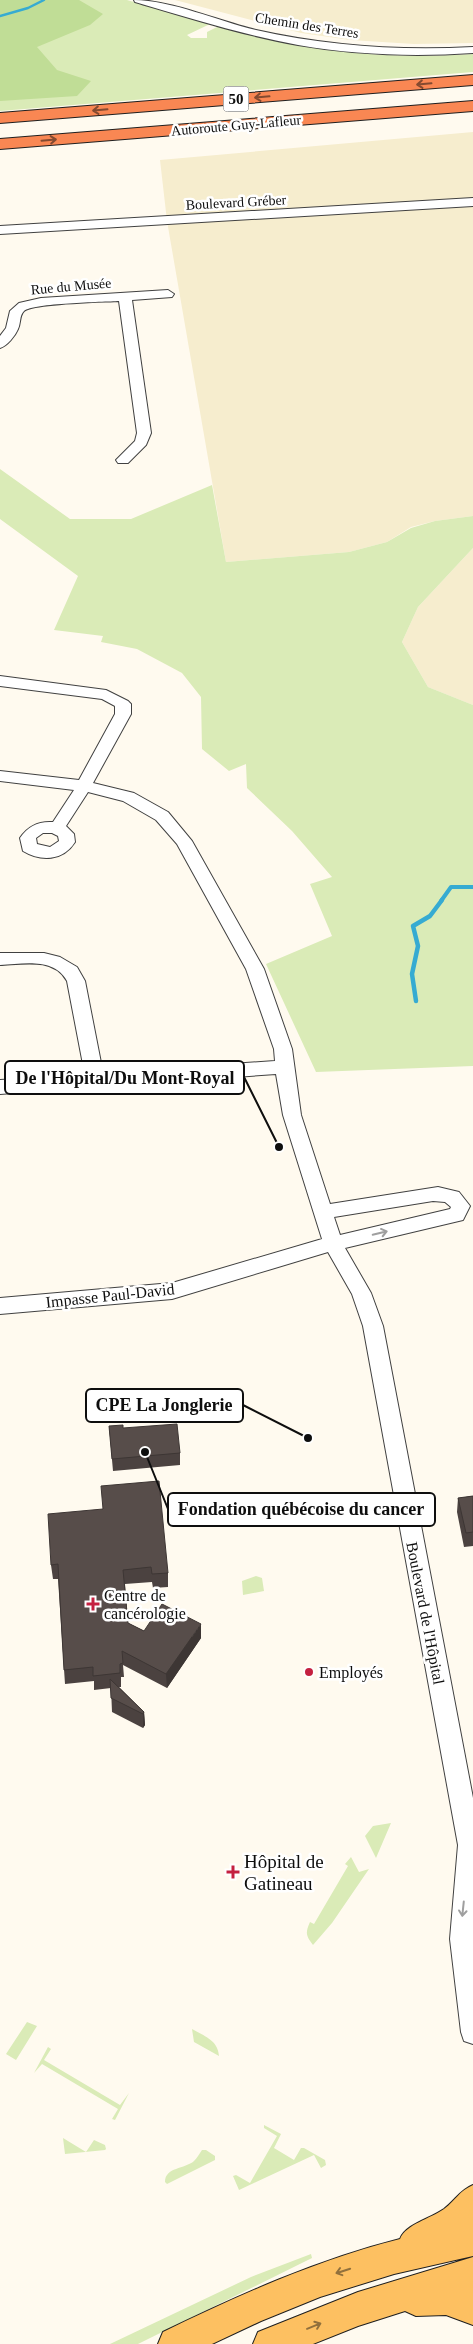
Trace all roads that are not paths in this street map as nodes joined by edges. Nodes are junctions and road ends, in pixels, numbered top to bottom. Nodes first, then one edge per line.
1 (139, 0) edge
2 (473, 50) edge
3 (473, 80) edge
4 (473, 106) edge
5 (0, 118) edge
6 (0, 144) edge
7 (473, 202) edge
8 (0, 230) edge
9 (168, 294) dead end
10 (125, 296) junction
11 (0, 344) edge
12 (122, 460) dead end
13 (0, 681) edge
14 (0, 776) edge
15 (84, 786) junction
16 (57, 828) dead end
17 (0, 959) edge
18 (284, 1067) junction
19 (95, 1080) junction
20 (0, 1087) edge
21 (322, 1212) junction
22 (333, 1244) junction
23 (0, 1306) edge
24 (471, 1852) edge
25 (470, 1992) edge
26 (473, 2032) edge
27 (473, 2201) edge
28 (473, 2239) edge
29 (389, 2257) junction
30 (473, 2274) edge
31 (473, 2308) edge
32 (358, 2309) junction
33 (176, 2344) edge
34 (270, 2344) edge

1 - 2 street, Chemin des Terres
3 -> 5 highway, Autoroute Guy-Lafleur / 50
6 -> 4 highway, Autoroute Guy-Lafleur / 50
7 - 8 street, Boulevard Gréber
9 - 10 street, Rue du Musée
10 - 11 street, Rue du Musée
10 - 12 street
13 - 15 street
14 - 15 street, Boulevard de l'Hôpital
15 - 16 street
15 - 18 street, Boulevard de l'Hôpital
17 - 19 street
18 - 19 street
18 - 21 street, Boulevard de l'Hôpital
19 - 20 street
21 - 22 street, Boulevard de l'Hôpital
22 -> 21 street
22 - 23 street, Impasse Paul-David
22 - 24 street, Boulevard de l'Hôpital
24 -> 25 street, Boulevard de l'Hôpital
25 - 26 street, Boulevard de l'Hôpital
27 - 29 main road
28 - 29 main road
29 -> 33 main road
30 - 32 main road
31 - 32 main road
34 -> 32 main road

